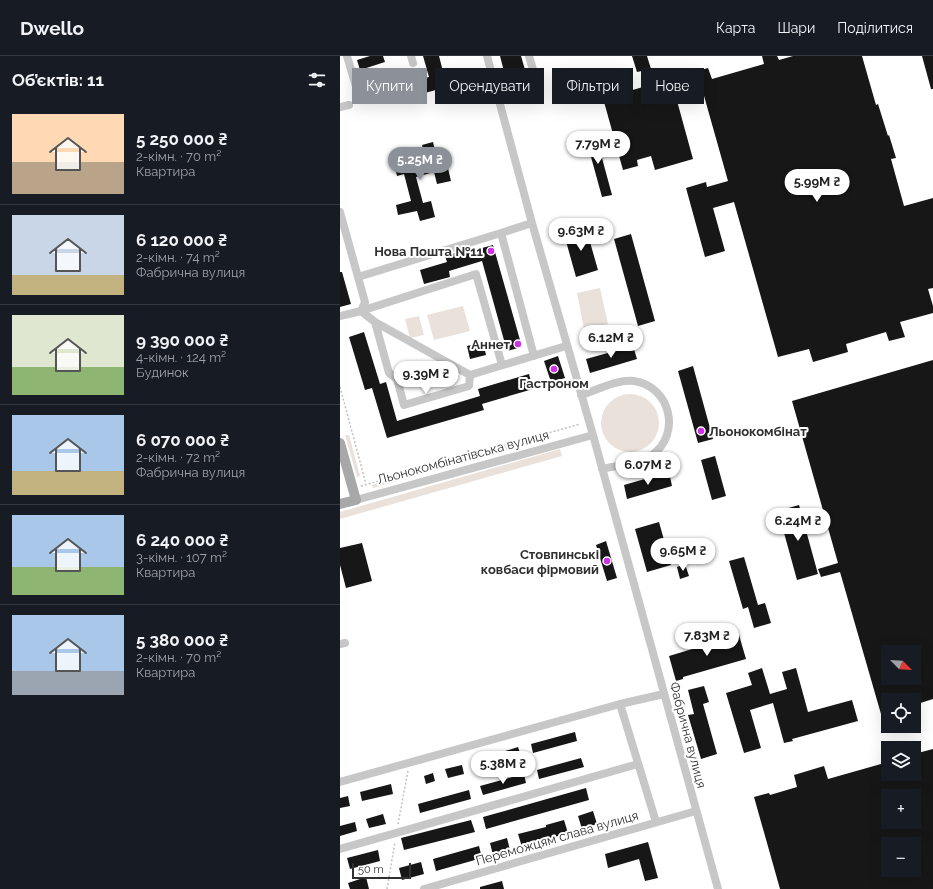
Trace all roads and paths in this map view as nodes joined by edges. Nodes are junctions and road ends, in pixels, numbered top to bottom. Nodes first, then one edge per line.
1 (347, 56) edge
2 (487, 56) edge
3 (529, 56) edge
4 (490, 68) edge
5 (533, 68) edge
6 (352, 73) edge
7 (500, 104) edge
8 (349, 105) dead end
9 (340, 107) edge
10 (340, 212) edge
11 (532, 223) junction
12 (501, 233) junction
13 (358, 277) junction
14 (361, 310) junction
15 (340, 316) edge
16 (374, 322) junction
17 (566, 346) junction
18 (534, 356) junction
19 (502, 365) junction
20 (470, 375) junction
21 (340, 387) edge
22 (581, 395) junction
23 (580, 424) dead end
24 (593, 435) junction
25 (340, 443) edge
26 (602, 468) junction
27 (366, 485) junction
28 (353, 489) junction
29 (356, 500) junction
30 (340, 504) edge
31 (664, 694) junction
32 (620, 704) junction
33 (638, 764) junction
34 (340, 782) edge
35 (696, 811) junction
36 (656, 822) junction
37 (340, 849) edge
38 (439, 887) edge
39 (424, 889) edge
40 (718, 889) edge

1 - 6 street
2 - 4 street, Фабрична вулиця
3 - 5 street
7 - 11 street, Фабрична вулиця
8 - 9 street
10 - 13 street
11 - 12 street
11 - 17 street, Фабрична вулиця
12 - 13 street
12 - 18 street
13 - 14 street
14 - 15 street
14 - 16 street
14 - 19 street
16 - 20 street
16 - 20 street
17 - 18 street
17 - 22 street, Фабрична вулиця
18 - 19 street
19 - 20 street
21 - 27 path
22 - 24 street, Фабрична вулиця
22 - 26 street
23 - 27 path
24 - 26 street, Фабрична вулиця
24 - 29 street, Льонокомбінатівська вулиця
25 - 28 main road
26 - 31 street, Фабрична вулиця
27 - 28 path
28 - 29 main road
29 - 30 main road, Льонокомбінатівська вулиця
31 - 32 street
31 - 35 street, Фабрична вулиця
32 - 33 street
32 - 34 street
33 - 36 street
33 - 37 street
35 - 36 street, Переможцям слава вулиця
35 - 40 street, Фабрична вулиця
36 - 38 street, Переможцям слава вулиця
38 - 39 street, Переможцям слава вулиця

